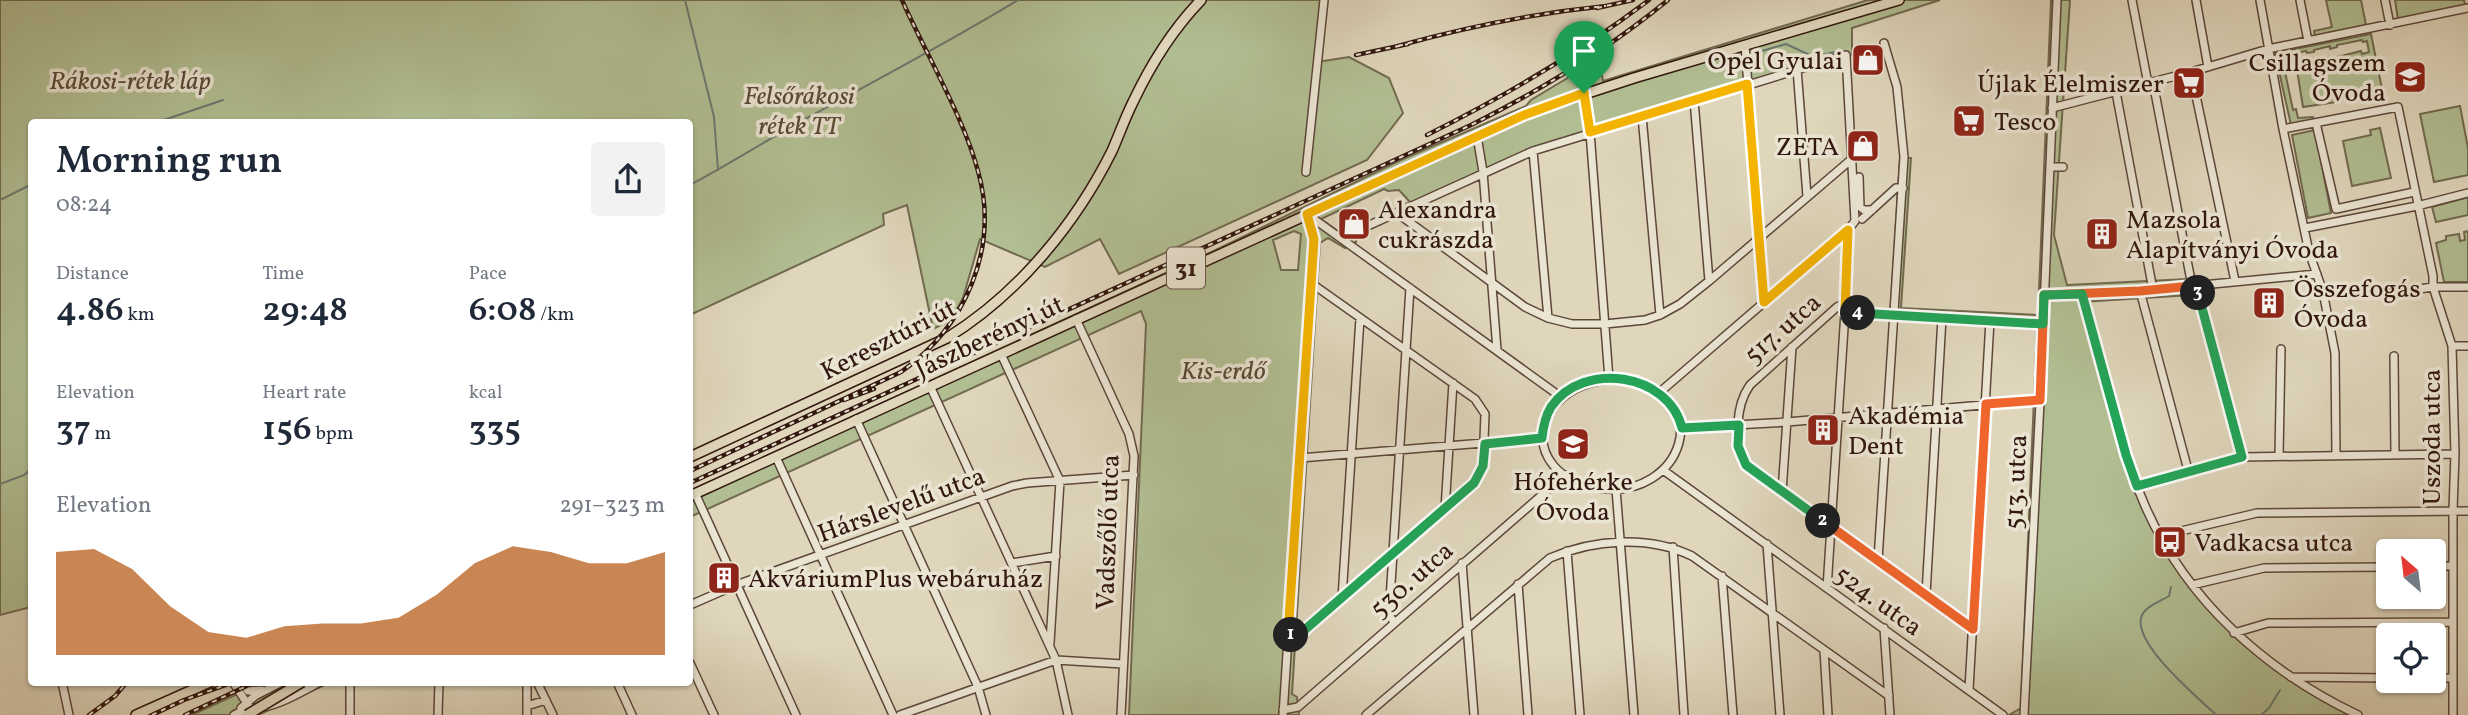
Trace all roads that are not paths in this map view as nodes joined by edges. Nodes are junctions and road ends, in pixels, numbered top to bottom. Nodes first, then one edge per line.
1 (1201, 0) edge
2 (1324, 0) edge
3 (1899, 0) edge
4 (2057, 0) edge
5 (2132, 0) edge
6 (2196, 0) edge
7 (2260, 0) edge
8 (2300, 0) edge
9 (2385, 0) edge
10 (2468, 8) edge
11 (2390, 24) junction
12 (2308, 41) junction
13 (1884, 43) dead end
14 (1745, 45) junction
15 (2267, 49) junction
16 (2208, 67) junction
17 (1797, 69) junction
18 (2191, 72) junction
19 (2150, 83) junction
20 (1747, 84) junction
21 (2116, 92) junction
22 (1584, 93) junction
23 (1694, 100) junction
24 (2052, 108) junction
25 (1642, 116) junction
26 (2316, 123) junction
27 (2283, 129) junction
28 (1590, 132) junction
29 (1477, 136) junction
30 (1533, 151) junction
31 (1853, 158) junction
32 (2050, 167) junction
33 (2063, 167) dead end
34 (1306, 172) dead end
35 (1483, 172) junction
36 (1859, 177) dead end
37 (1903, 188) junction
38 (2414, 192) junction
39 (2468, 193) edge
40 (1807, 196) junction
41 (2417, 206) junction
42 (1872, 210) junction
43 (1397, 213) junction
44 (1307, 214) junction
45 (1863, 219) dead end
46 (2305, 228) junction
47 (1329, 230) junction
48 (1848, 230) junction
49 (1759, 238) junction
50 (1314, 239) junction
51 (1341, 239) junction
52 (2317, 274) junction
53 (1709, 281) junction
54 (2235, 281) junction
55 (1492, 282) junction
56 (1311, 283) junction
57 (2194, 286) junction
58 (2433, 287) junction
59 (2468, 287) edge
60 (1410, 288) junction
61 (2153, 290) junction
62 (2140, 291) junction
63 (2323, 292) junction
64 (2082, 294) junction
65 (2044, 295) junction
66 (1764, 302) junction
67 (1846, 303) junction
68 (1845, 312) junction
69 (1894, 314) junction
70 (1660, 315) junction
71 (1360, 317) junction
72 (1548, 318) junction
73 (1942, 318) junction
74 (1076, 319) junction
75 (1990, 320) junction
76 (1605, 324) junction
77 (2043, 324) junction
78 (2452, 346) junction
79 (2468, 346) edge
80 (1792, 347) junction
81 (2281, 349) dead end
82 (1406, 350) junction
83 (1497, 350) junction
84 (1001, 354) junction
85 (2394, 356) dead end
86 (1609, 379) junction
87 (1453, 383) junction
88 (930, 386) junction
89 (1660, 392) junction
90 (1561, 397) junction
91 (2040, 400) junction
92 (1986, 404) junction
93 (1938, 408) junction
94 (1888, 412) junction
95 (1839, 416) junction
96 (856, 419) junction
97 (1787, 422) junction
98 (1739, 425) junction
99 (1682, 428) junction
100 (1542, 438) junction
101 (1485, 444) junction
102 (1448, 446) junction
103 (1400, 450) junction
104 (1352, 454) junction
105 (2455, 454) junction
106 (2336, 455) junction
107 (2395, 455) junction
108 (693, 456) edge
109 (2279, 456) junction
110 (776, 457) junction
111 (2242, 457) junction
112 (1300, 458) junction
113 (1663, 470) junction
114 (2188, 470) junction
115 (1134, 475) junction
116 (1565, 475) junction
117 (1060, 481) junction
118 (2137, 486) junction
119 (1616, 489) junction
120 (1782, 492) junction
121 (693, 495) edge
122 (693, 497) edge
123 (983, 499) junction
124 (1445, 509) junction
125 (2453, 510) junction
126 (2468, 510) edge
127 (904, 527) junction
128 (1832, 527) junction
129 (2160, 536) junction
130 (1620, 543) junction
131 (1767, 544) junction
132 (1673, 547) junction
133 (1567, 551) junction
134 (1393, 554) junction
135 (820, 556) junction
136 (1056, 556) junction
137 (1878, 559) junction
138 (1012, 563) junction
139 (1462, 564) junction
140 (2446, 566) edge
141 (2452, 566) junction
142 (2376, 567) edge
143 (1722, 576) junction
144 (1518, 584) junction
145 (736, 585) junction
146 (2192, 585) junction
147 (1827, 588) junction
148 (1926, 594) junction
149 (1342, 597) junction
150 (693, 605) edge
151 (1773, 613) junction
152 (1394, 622) junction
153 (2452, 622) junction
154 (1466, 628) junction
155 (1884, 628) junction
156 (1973, 629) junction
157 (2234, 632) junction
158 (1288, 635) junction
159 (1050, 647) junction
160 (1824, 650) junction
161 (1056, 660) junction
162 (1123, 664) junction
163 (693, 670) edge
164 (2290, 677) junction
165 (2376, 678) edge
166 (2446, 678) edge
167 (2453, 678) junction
168 (63, 686) edge
169 (198, 686) edge
170 (235, 686) edge
171 (274, 686) edge
172 (291, 686) edge
173 (312, 686) edge
174 (350, 686) edge
175 (439, 686) edge
176 (527, 686) edge
177 (539, 686) edge
178 (619, 686) edge
179 (978, 687) junction
180 (1969, 690) junction
181 (1889, 696) junction
182 (546, 700) junction
183 (247, 702) edge
184 (527, 711) edge
185 (1283, 713) edge
186 (69, 715) edge
187 (136, 715) edge
188 (234, 715) edge
189 (350, 715) edge
190 (438, 715) edge
191 (553, 715) edge
192 (632, 715) edge
193 (714, 715) edge
194 (796, 715) edge
195 (894, 715) edge
196 (900, 715) edge
197 (986, 715) edge
198 (1068, 715) edge
199 (1121, 715) edge
200 (1366, 715) edge
201 (1474, 715) edge
202 (1528, 715) edge
203 (1580, 715) edge
204 (1634, 715) edge
205 (1684, 715) edge
206 (1732, 715) edge
207 (1780, 715) edge
208 (1828, 715) edge
209 (1890, 715) edge
210 (2003, 715) edge
211 (2024, 715) edge
212 (2358, 715) edge
213 (2453, 715) edge

1 - 108 main road, Keresztúri út
2 - 34 street
3 - 14 main road, 31
4 - 24 street, 513. utca
5 - 19 street
6 - 16 street
7 - 15 street
8 - 12 street
9 - 11 street
10 - 11 street
11 - 12 street
12 - 15 street
13 - 37 street
14 - 20 street
14 - 22 main road, 31
15 - 16 street
15 - 27 street
16 - 18 street
17 - 20 street
17 - 31 street
17 - 40 street
18 - 19 street
18 - 54 street
19 - 21 street
19 - 57 street
20 - 23 street
20 - 49 street
21 - 24 street
21 - 61 street
22 - 28 street
22 - 29 main road, 31
23 - 25 street
23 - 53 street
24 - 32 street, 513. utca
25 - 28 street
25 - 70 street
26 - 27 street
26 - 38 street
26 - 38 street, Uszoda utca
27 - 46 street
28 - 30 street
28 - 76 street
29 - 35 street
29 - 44 main road, 31
30 - 35 street
30 - 72 street
31 - 40 street
31 - 48 street
32 - 33 street
32 - 65 street, 513. utca
35 - 43 street
35 - 55 street
36 - 42 street
37 - 42 street
37 - 69 street
38 - 41 street, Uszoda utca
39 - 41 street
40 - 49 street
41 - 46 street
41 - 58 street, Uszoda utca
42 - 45 street
43 - 51 street
43 - 55 street
44 - 47 street
44 - 50 street
44 - 74 main road, Jászberényi út / 31
46 - 52 street
47 - 50 street
47 - 51 street
48 - 66 street
48 - 67 street
49 - 53 street
49 - 66 street
50 - 56 street
51 - 60 street
52 - 54 street
52 - 63 street
53 - 70 street
54 - 57 street
55 - 72 street
55 - 83 street
56 - 71 street
56 - 112 street
57 - 61 street
57 - 111 street
58 - 59 street
58 - 63 street
58 - 78 street, Uszoda utca
60 - 82 street
60 - 83 street
61 - 62 street
62 - 64 street
62 - 114 street
63 - 106 street
64 - 65 street
64 - 118 street
65 - 77 street, 513. utca
66 - 89 street
67 - 68 street, 517. utca
67 - 80 street, 517. utca
68 - 69 street, 517. utca
68 - 95 street
69 - 73 street, 517. utca
69 - 94 street
70 - 76 street
71 - 82 street
71 - 104 street
72 - 76 street
73 - 75 street, 517. utca
73 - 93 street
74 - 84 main road, Jászberényi út / 31
74 - 115 street, Vadszőlő utca
75 - 77 street, 517. utca
75 - 92 street
76 - 86 street
77 - 91 street, 513. utca
78 - 79 street
78 - 105 street, Uszoda utca
80 - 97 street
80 - 98 street, 517. utca
81 - 109 street
82 - 87 street
82 - 103 street
83 - 90 street
84 - 88 main road, Jászberényi út / 31
84 - 117 street
85 - 107 street
86 - 89 street
86 - 90 street
87 - 101 street
87 - 102 street
88 - 96 main road, Jászberényi út / 31
88 - 123 street
89 - 99 street
90 - 100 street
91 - 92 street
91 - 211 street, 513. utca
92 - 93 street
92 - 156 street
93 - 94 street
93 - 148 street
94 - 95 street
94 - 137 street
95 - 97 street
95 - 128 street
96 - 110 main road, Jászberényi út / 31
96 - 127 street
97 - 98 street
97 - 120 street
98 - 99 street
98 - 120 street, 517. utca
99 - 113 street
100 - 101 street
100 - 116 street
101 - 102 street
101 - 124 street
102 - 103 street
102 - 124 street
103 - 104 street
103 - 134 street
104 - 112 street
104 - 149 street
105 - 107 street
105 - 125 street, Uszoda utca
106 - 107 street
106 - 109 street
109 - 111 street
110 - 121 main road, Jászberényi út / 31
110 - 135 street
111 - 114 street
112 - 158 street
113 - 119 street
113 - 131 street, 524. utca
114 - 118 street
115 - 117 street, Hárslevelű utca
115 - 162 street, Vadszőlő utca
116 - 119 street
116 - 139 street, 530. utca
117 - 123 street, Hárslevelű utca
117 - 136 street
118 - 129 street
119 - 130 street
120 - 128 street, 517. utca
122 - 145 street
123 - 127 street, Hárslevelű utca
123 - 138 street
124 - 134 street
125 - 126 street
125 - 129 street
125 - 141 street, Uszoda utca
127 - 135 street, Hárslevelű utca
127 - 179 street
128 - 137 street, 517. utca
128 - 147 street
129 - 146 street
130 - 132 street
130 - 133 street
130 - 204 street
131 - 147 street, 524. utca
131 - 151 street
132 - 143 street
132 - 205 street
133 - 144 street
133 - 203 street
134 - 149 street
134 - 152 street
135 - 145 street, Hárslevelű utca
135 - 195 street
136 - 138 street
136 - 159 street
137 - 148 street, 517. utca
138 - 159 street
139 - 152 street, 530. utca
139 - 154 street
140 - 141 street
141 - 153 street, Uszoda utca
142 - 146 street
143 - 151 street
143 - 206 street
144 - 154 street
144 - 202 street
145 - 150 street, Hárslevelű utca
145 - 194 street
146 - 157 street
147 - 155 street, 524. utca
148 - 156 street, 517. utca
149 - 158 street
151 - 160 street
151 - 207 street
152 - 185 street, 530. utca
153 - 157 street
153 - 167 street, Uszoda utca
154 - 200 street
154 - 201 street
155 - 180 street, 524. utca
155 - 181 street
156 - 180 street
157 - 164 street
158 - 185 street
159 - 161 street
160 - 181 street
160 - 208 street
161 - 162 street
161 - 179 street
161 - 198 street
162 - 199 street, Vadszőlő utca
163 - 193 street
164 - 165 street
164 - 212 street
166 - 167 street
167 - 213 street, Uszoda utca
168 - 186 street
169 - 187 main road
170 - 183 street
171 - 183 street
172 - 183 main road, bridge
173 - 183 street
174 - 189 street
175 - 190 street
176 - 184 street
177 - 182 street
178 - 192 street
179 - 196 street
179 - 197 street
180 - 210 street, 524. utca
181 - 209 street
182 - 184 street
182 - 191 street
183 - 188 street
183 - 188 street

